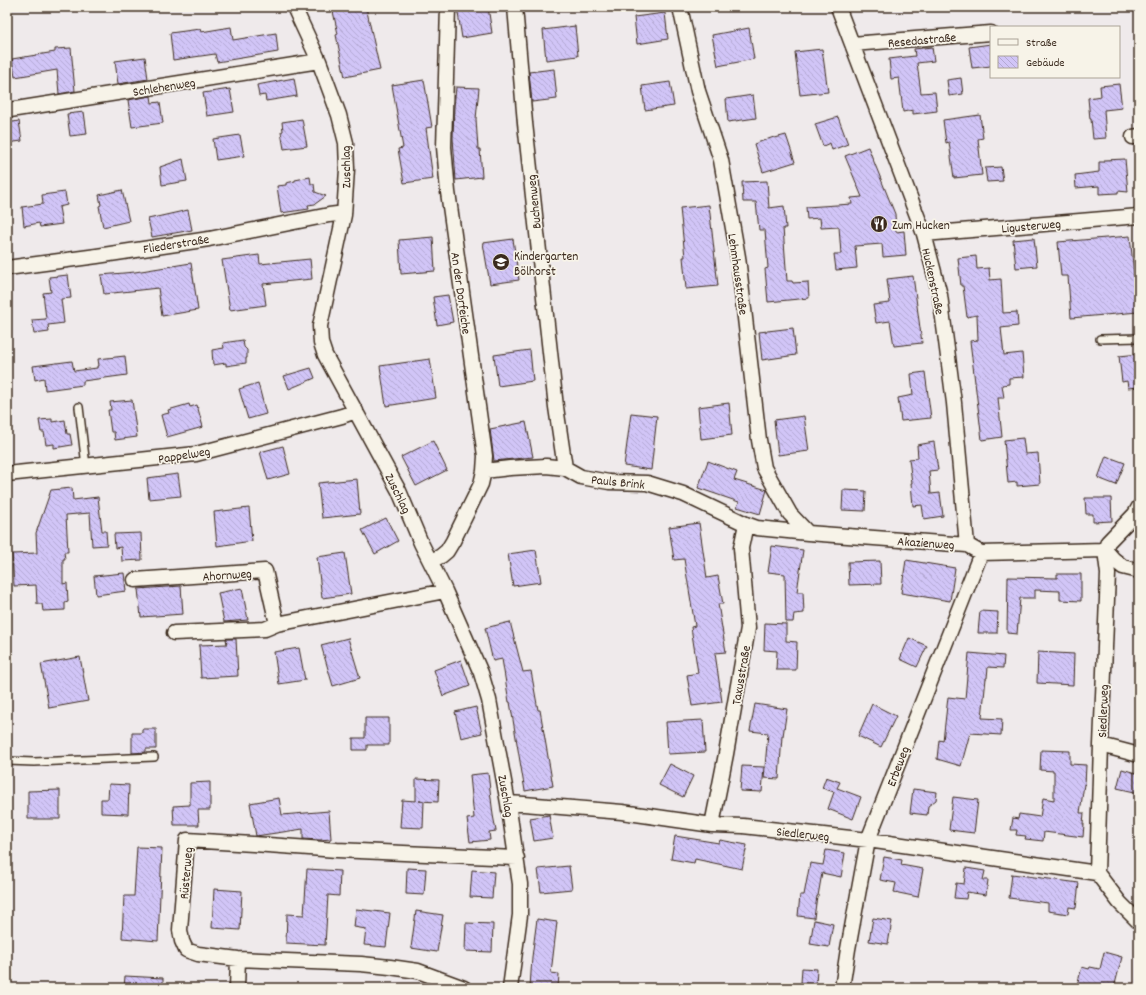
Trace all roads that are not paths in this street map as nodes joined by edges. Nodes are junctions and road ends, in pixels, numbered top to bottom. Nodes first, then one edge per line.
1 (294, 7) edge
2 (448, 7) edge
3 (515, 7) edge
4 (680, 7) edge
5 (838, 7) edge
6 (990, 33) edge
7 (852, 44) junction
8 (319, 61) junction
9 (10, 110) dead end
10 (344, 215) junction
11 (1139, 216) edge
12 (924, 234) junction
13 (7, 268) edge
14 (1139, 338) edge
15 (1100, 340) dead end
16 (79, 407) dead end
17 (356, 411) junction
18 (86, 466) junction
19 (565, 468) junction
20 (484, 471) junction
21 (7, 474) edge
22 (1139, 507) edge
23 (746, 524) junction
24 (808, 533) junction
25 (967, 545) junction
26 (1105, 550) junction
27 (980, 552) junction
28 (430, 561) junction
29 (1139, 571) edge
30 (135, 580) dead end
31 (445, 591) junction
32 (277, 624) junction
33 (174, 633) dead end
34 (1101, 745) junction
35 (1139, 755) edge
36 (154, 757) dead end
37 (7, 761) edge
38 (508, 803) junction
39 (712, 825) junction
40 (868, 840) junction
41 (517, 858) junction
42 (1097, 873) junction
43 (1139, 922) edge
44 (238, 959) junction
45 (237, 988) edge
46 (464, 988) edge
47 (510, 988) edge
48 (842, 988) edge

1 - 8 street, Zuschlag
2 - 20 street, An der Dorfeiche
3 - 19 street, Buchenweg
4 - 24 street, Lehmhausstraße
5 - 7 street, Huckenstraße
6 - 7 street, Resedastraße
7 - 12 street, Huckenstraße
8 - 9 street, Schlehenweg
8 - 10 street, Zuschlag
10 - 13 street, Fliederstraße
10 - 17 street, Zuschlag
11 - 12 street, Ligusterweg
12 - 25 street, Huckenstraße
14 - 15 lane
16 - 18 lane
17 - 18 street, Pappelweg
17 - 28 street, Zuschlag
18 - 21 street, Pappelweg
19 - 20 street, Pauls Brink
19 - 23 street, Pauls Brink
20 - 28 street, An der Dorfeiche
22 - 26 street
23 - 24 street, Akazienweg
23 - 39 street, Taxusstraße
24 - 25 street, Akazienweg
25 - 27 street, Akazienweg
26 - 27 street, Akazienweg
26 - 29 street
26 - 34 street, Siedlerweg
27 - 40 street, Erbeweg
28 - 31 street, Zuschlag
30 - 32 street, Ahornweg
31 - 32 street
31 - 38 street, Zuschlag
32 - 33 street
34 - 35 street
34 - 42 street, Siedlerweg
36 - 37 lane
38 - 39 street, Siedlerweg
38 - 41 street, Zuschlag
39 - 40 street, Siedlerweg
40 - 42 street, Siedlerweg
40 - 48 street, Erbeweg
41 - 44 street, Rüsterweg
41 - 47 street, Zuschlag
42 - 43 street
44 - 45 street
44 - 46 street, Rüsterweg

